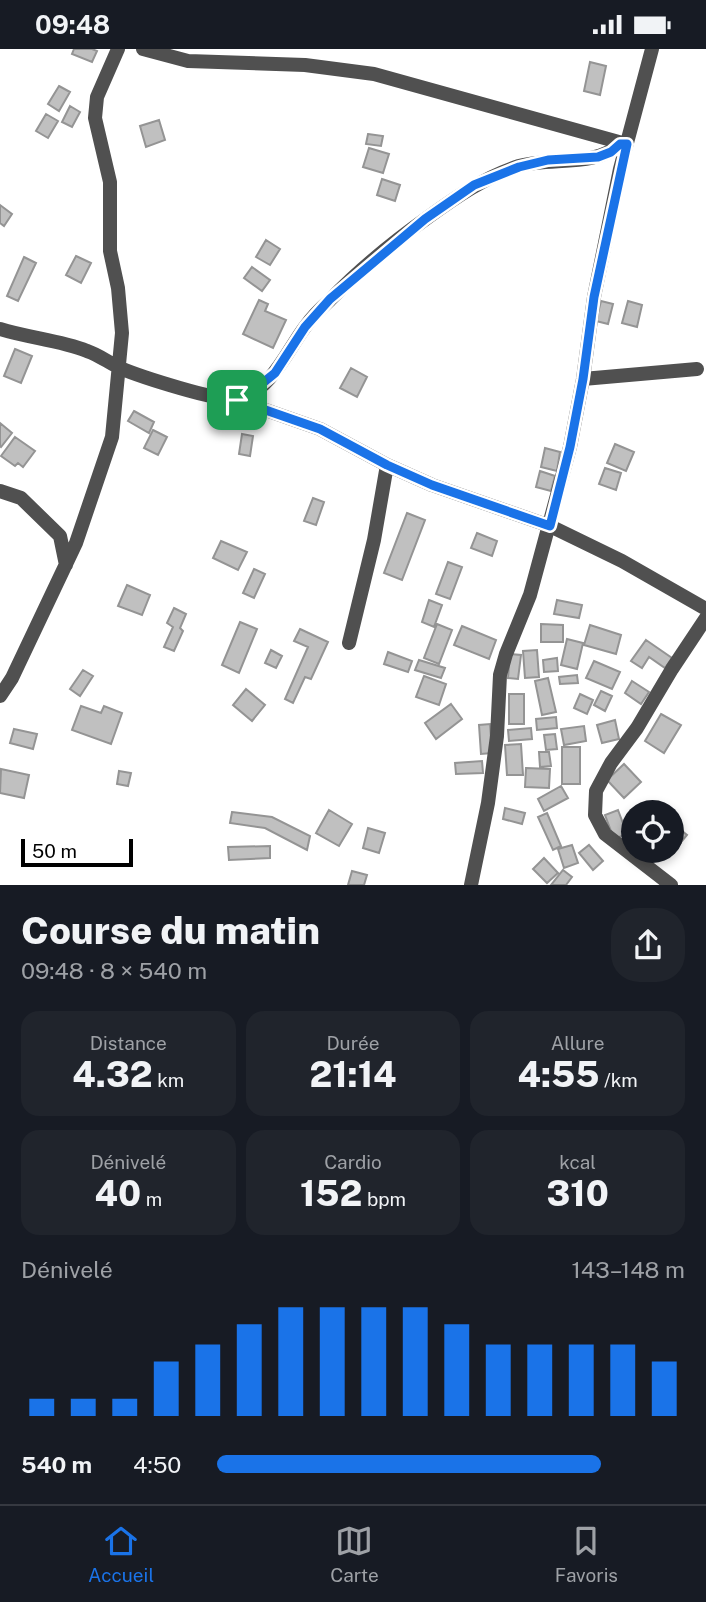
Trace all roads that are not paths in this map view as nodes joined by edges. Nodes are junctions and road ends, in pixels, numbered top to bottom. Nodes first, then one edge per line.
1 (118, 49) edge
2 (143, 49) edge
3 (652, 49) edge
4 (623, 144) junction
5 (0, 329) edge
6 (120, 368) junction
7 (697, 369) dead end
8 (583, 379) junction
9 (237, 400) junction
10 (387, 465) junction
11 (0, 491) edge
12 (550, 526) junction
13 (66, 565) junction
14 (706, 609) edge
15 (706, 618) edge
16 (349, 643) dead end
17 (0, 696) edge
18 (471, 884) edge
19 (671, 884) edge

1 - 6 street
2 - 4 street
3 - 4 street
4 - 8 street
4 - 9 street
5 - 6 street
6 - 9 street
6 - 13 street
7 - 8 street
8 - 12 street
9 - 10 street
10 - 12 street
10 - 16 street
11 - 13 street
12 - 14 street
12 - 18 street
13 - 17 street
15 - 19 street

